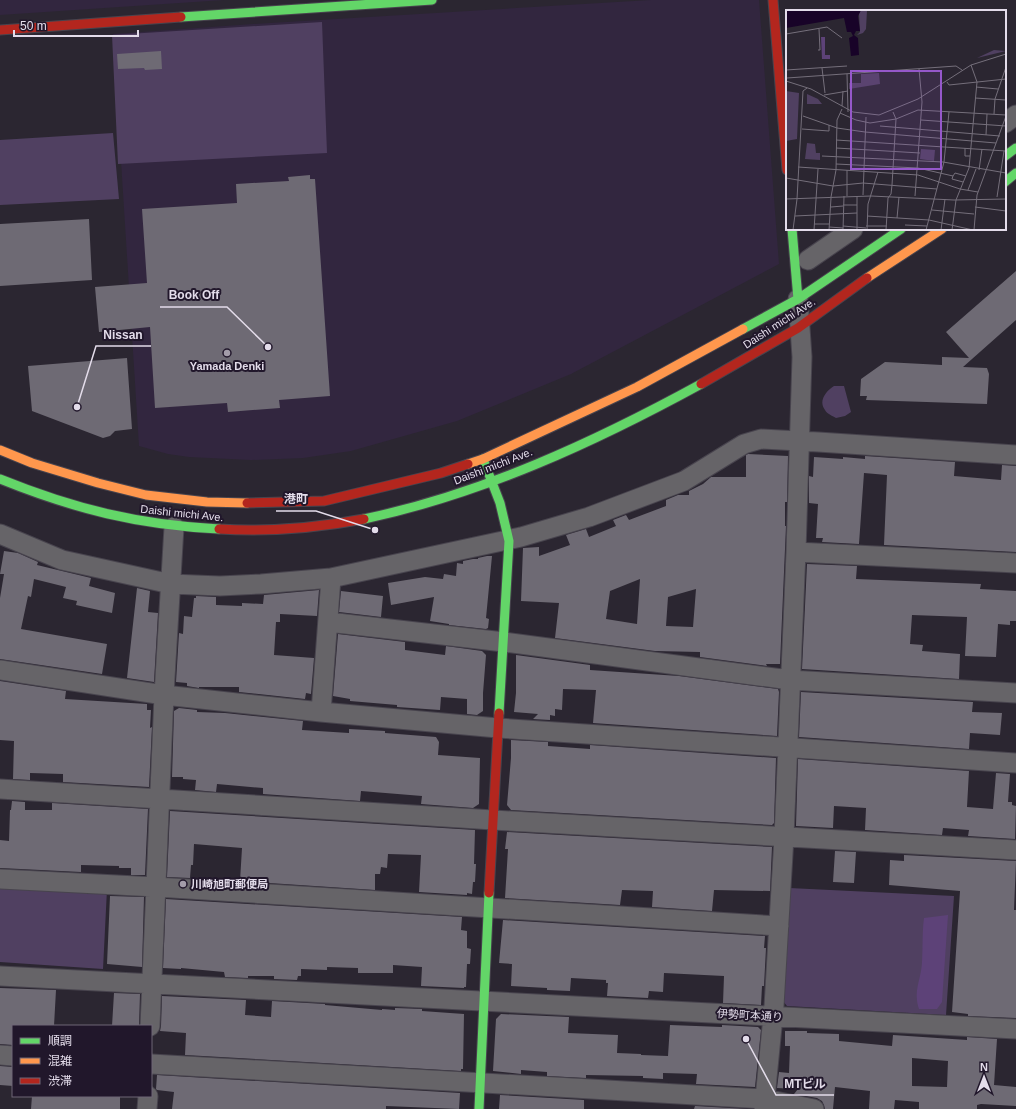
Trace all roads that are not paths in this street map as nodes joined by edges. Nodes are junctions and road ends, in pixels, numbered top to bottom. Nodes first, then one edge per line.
1 (432, 0) edge
2 (773, 0) edge
3 (0, 30) edge
4 (1016, 115) edge
5 (1006, 122) edge
6 (1016, 148) edge
7 (1006, 155) edge
8 (786, 158) edge
9 (1016, 173) edge
10 (1006, 181) edge
11 (792, 230) edge
12 (852, 230) edge
13 (900, 230) edge
14 (940, 230) edge
15 (808, 260) dead end
16 (798, 299) junction
17 (801, 326) junction
18 (799, 441) junction
19 (0, 450) edge
20 (1016, 454) edge
21 (483, 459) junction
22 (0, 479) edge
23 (490, 482) junction
24 (174, 527) junction
25 (1, 535) edge
26 (509, 541) junction
27 (796, 552) junction
28 (1016, 563) edge
29 (330, 578) junction
30 (171, 584) junction
31 (328, 622) junction
32 (504, 642) junction
33 (0, 670) edge
34 (790, 680) junction
35 (1016, 693) edge
36 (164, 695) junction
37 (321, 712) junction
38 (498, 728) junction
39 (787, 748) junction
40 (1016, 763) edge
41 (0, 789) edge
42 (160, 799) junction
43 (493, 820) junction
44 (784, 837) junction
45 (1016, 850) edge
46 (0, 879) edge
47 (156, 886) junction
48 (489, 907) junction
49 (779, 926) junction
50 (0, 976) edge
51 (152, 984) junction
52 (484, 1002) junction
53 (774, 1016) junction
54 (150, 1025) edge
55 (1016, 1029) edge
56 (0, 1056) edge
57 (12, 1056) edge
58 (152, 1064) edge
59 (480, 1083) junction
60 (148, 1097) edge
61 (764, 1104) edge
62 (147, 1109) edge
63 (479, 1109) edge
64 (814, 1109) edge

1 - 3 main road
2 - 8 main road
4 - 5 street
6 - 7 main road
9 - 10 main road
11 - 16 main road
12 - 15 street
13 - 16 main road, Daishi michi Ave.
14 - 17 main road, Daishi michi Ave.
16 - 17 street
16 - 21 main road, Daishi michi Ave.
17 - 18 street
17 - 23 main road, Daishi michi Ave.
18 - 20 street
18 - 26 street
18 - 27 street
19 - 21 main road, Daishi michi Ave.
21 - 23 main road
22 - 24 main road, Daishi michi Ave.
23 - 24 main road, Daishi michi Ave.
23 - 26 main road
24 - 30 street
25 - 30 street
26 - 29 street
26 - 32 main road
27 - 28 street
27 - 34 street
29 - 30 street
29 - 31 street
30 - 36 street
31 - 32 street
31 - 37 street
32 - 34 street
32 - 38 main road
33 - 36 street
34 - 35 street
34 - 39 street
36 - 37 street
36 - 42 street
37 - 38 street
38 - 39 street
38 - 43 main road
39 - 40 street
39 - 44 street
41 - 42 street
42 - 43 street
42 - 47 street
43 - 44 street
43 - 48 main road
44 - 45 street
44 - 49 street
46 - 47 street
47 - 48 street
47 - 51 street
48 - 49 street
48 - 52 main road
49 - 53 street
50 - 51 street, 伊勢町本通り
51 - 52 street, 伊勢町本通り
51 - 54 street
52 - 53 street, 伊勢町本通り
52 - 59 main road
53 - 55 street, 伊勢町本通り
53 - 61 street
56 - 57 street
58 - 59 street
59 - 61 street
59 - 63 main road
60 - 62 street
61 - 64 street

